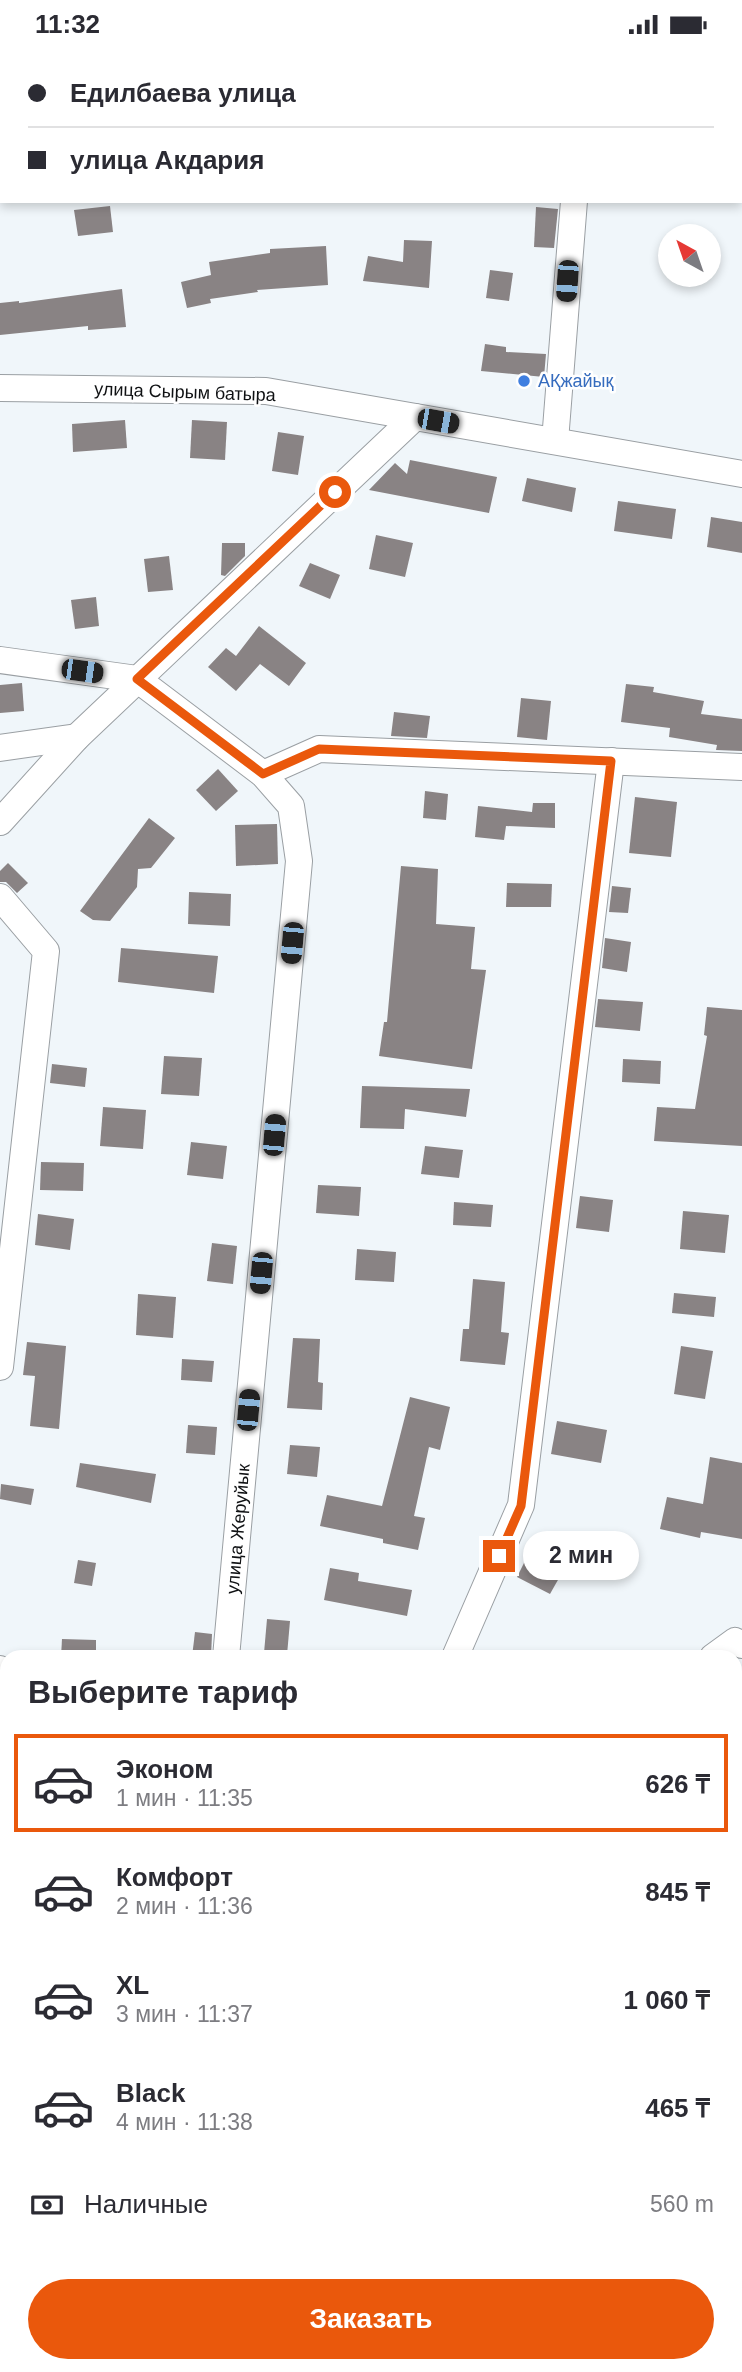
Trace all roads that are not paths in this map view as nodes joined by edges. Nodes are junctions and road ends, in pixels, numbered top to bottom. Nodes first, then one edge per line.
1 (574, 203) edge
2 (0, 388) edge
3 (415, 417) junction
4 (555, 441) junction
5 (742, 474) edge
6 (0, 660) edge
7 (137, 679) junction
8 (77, 737) junction
9 (0, 748) edge
10 (611, 761) junction
11 (742, 767) edge
12 (263, 774) junction
13 (0, 822) edge
14 (0, 897) edge
15 (0, 1367) edge
16 (742, 1645) edge
17 (227, 1650) edge
18 (458, 1650) edge
19 (722, 1650) edge

1 - 4 street
2 - 3 street, улица Сырым батыра
3 - 4 street, улица Сырым батыра
3 - 7 street
4 - 5 street, улица Сырым батыра
6 - 7 street
7 - 8 street
7 - 12 street, улица Жеруйык
8 - 9 street
8 - 13 street
10 - 11 street
10 - 12 street
10 - 18 street
12 - 17 street, улица Жеруйык
14 - 15 street
16 - 19 street

